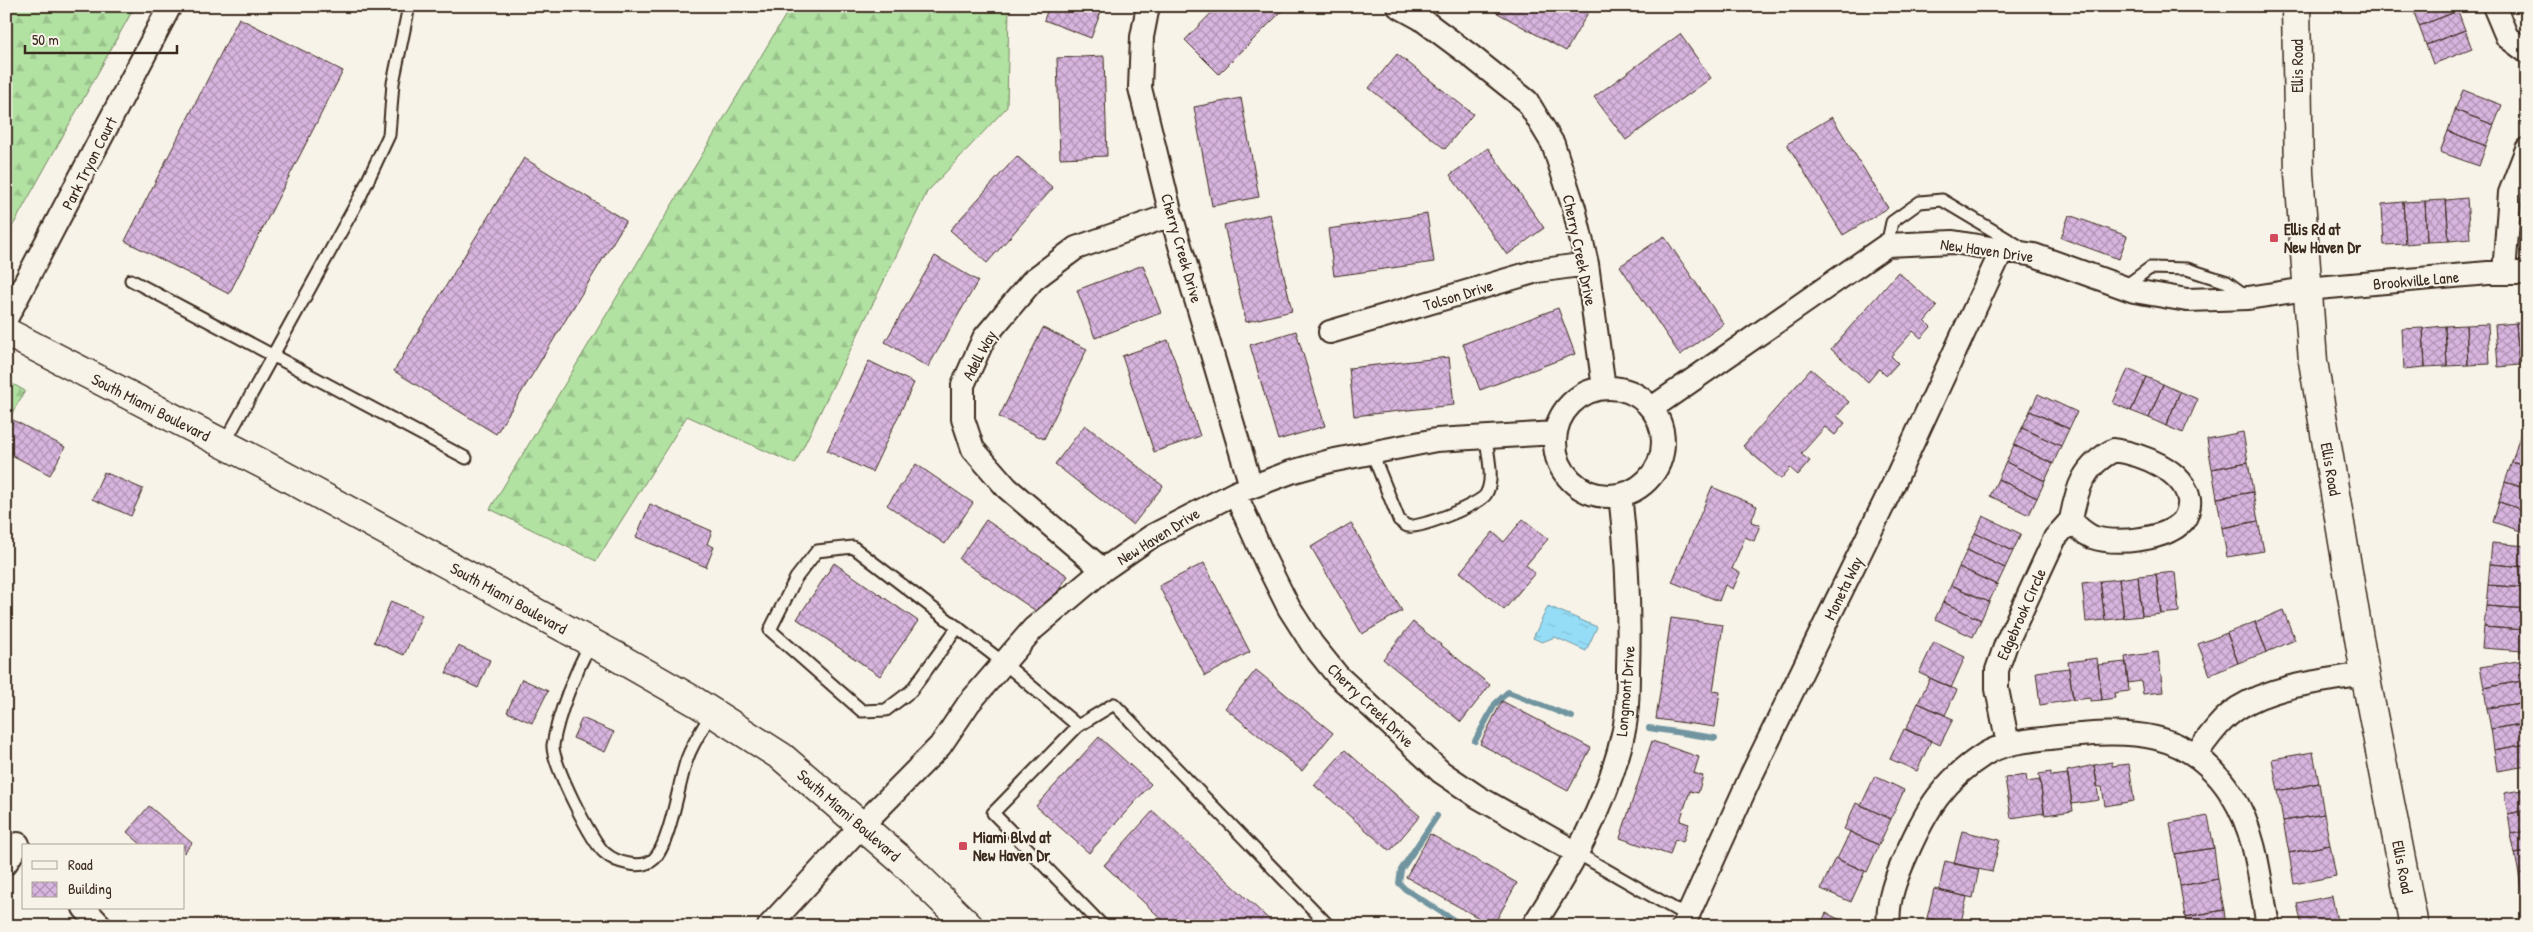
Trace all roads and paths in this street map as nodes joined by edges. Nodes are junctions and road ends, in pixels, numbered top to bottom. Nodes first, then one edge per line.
1 (170, 6) edge
2 (409, 6) edge
3 (1148, 6) edge
4 (1398, 6) edge
5 (2296, 6) edge
6 (2494, 6) edge
7 (2527, 52) edge
8 (2527, 149) edge
9 (1171, 215) junction
10 (1886, 244) junction
11 (2002, 250) junction
12 (2034, 255) junction
13 (1587, 264) junction
14 (2504, 273) junction
15 (2527, 273) edge
16 (131, 280) dead end
17 (2124, 287) junction
18 (2306, 289) junction
19 (2248, 298) junction
20 (6, 319) edge
21 (6, 332) edge
22 (1330, 332) dead end
23 (272, 355) junction
24 (1604, 388) junction
25 (1652, 408) junction
26 (1556, 433) junction
27 (1486, 437) junction
28 (224, 444) junction
29 (1372, 453) junction
30 (466, 458) dead end
31 (1243, 489) junction
32 (1620, 495) junction
33 (2071, 520) junction
34 (1103, 570) junction
35 (958, 627) junction
36 (591, 642) junction
37 (1004, 663) junction
38 (2365, 674) junction
39 (712, 712) junction
40 (1078, 726) junction
41 (2008, 744) junction
42 (2196, 754) junction
43 (862, 824) junction
44 (16, 843) edge
45 (1577, 853) junction
46 (6, 863) edge
47 (86, 910) edge
48 (1685, 921) edge
49 (101, 926) edge
50 (770, 926) edge
51 (969, 926) edge
52 (1103, 926) edge
53 (1329, 926) edge
54 (1533, 926) edge
55 (1889, 926) edge
56 (2268, 926) edge
57 (2414, 926) edge

1 - 20 street, Park Tryon Court
2 - 23 lane
3 - 9 street, Cherry Creek Drive
4 - 13 street, Cherry Creek Drive
5 - 18 main road, Ellis Road
6 - 7 street
8 - 14 street
9 - 31 street, Cherry Creek Drive
9 - 34 street, Adell Way
10 - 11 street, New Haven Drive
10 - 12 lane
10 - 25 street
11 - 12 street, New Haven Drive
11 - 48 street, Moneta Way
12 - 17 street, New Haven Drive
13 - 22 street, Tolson Drive
13 - 24 street, Cherry Creek Drive
14 - 15 street, Brookville Lane
14 - 18 street, Brookville Lane
16 - 23 lane
17 - 19 street, New Haven Drive
17 - 19 lane
18 - 19 street, New Haven Drive
18 - 38 main road, Ellis Road
21 - 28 main road, South Miami Boulevard
23 - 28 lane
23 - 30 lane
24 - 25 street
24 - 26 street
25 - 32 street
26 - 27 street, New Haven Drive
26 - 32 street
27 - 29 street, New Haven Drive
27 - 29 lane
28 - 36 main road, South Miami Boulevard
29 - 31 street, New Haven Drive
31 - 34 street, New Haven Drive
31 - 45 street, Cherry Creek Drive
32 - 45 street, Longmont Drive
33 - 33 street, Edgebrook Circle
33 - 41 street, Edgebrook Circle
34 - 37 street, New Haven Drive
35 - 35 lane
35 - 37 lane
36 - 39 main road, South Miami Boulevard
36 - 39 lane
37 - 40 lane
37 - 43 street, New Haven Drive
38 - 42 street
38 - 57 main road, Ellis Road
39 - 43 main road, South Miami Boulevard
40 - 52 lane
40 - 53 lane
41 - 42 street
41 - 55 street
42 - 56 street
43 - 50 street, New Haven Drive
43 - 51 main road, South Miami Boulevard
44 - 46 street
45 - 48 lane
45 - 54 street, Longmont Drive
47 - 49 street

